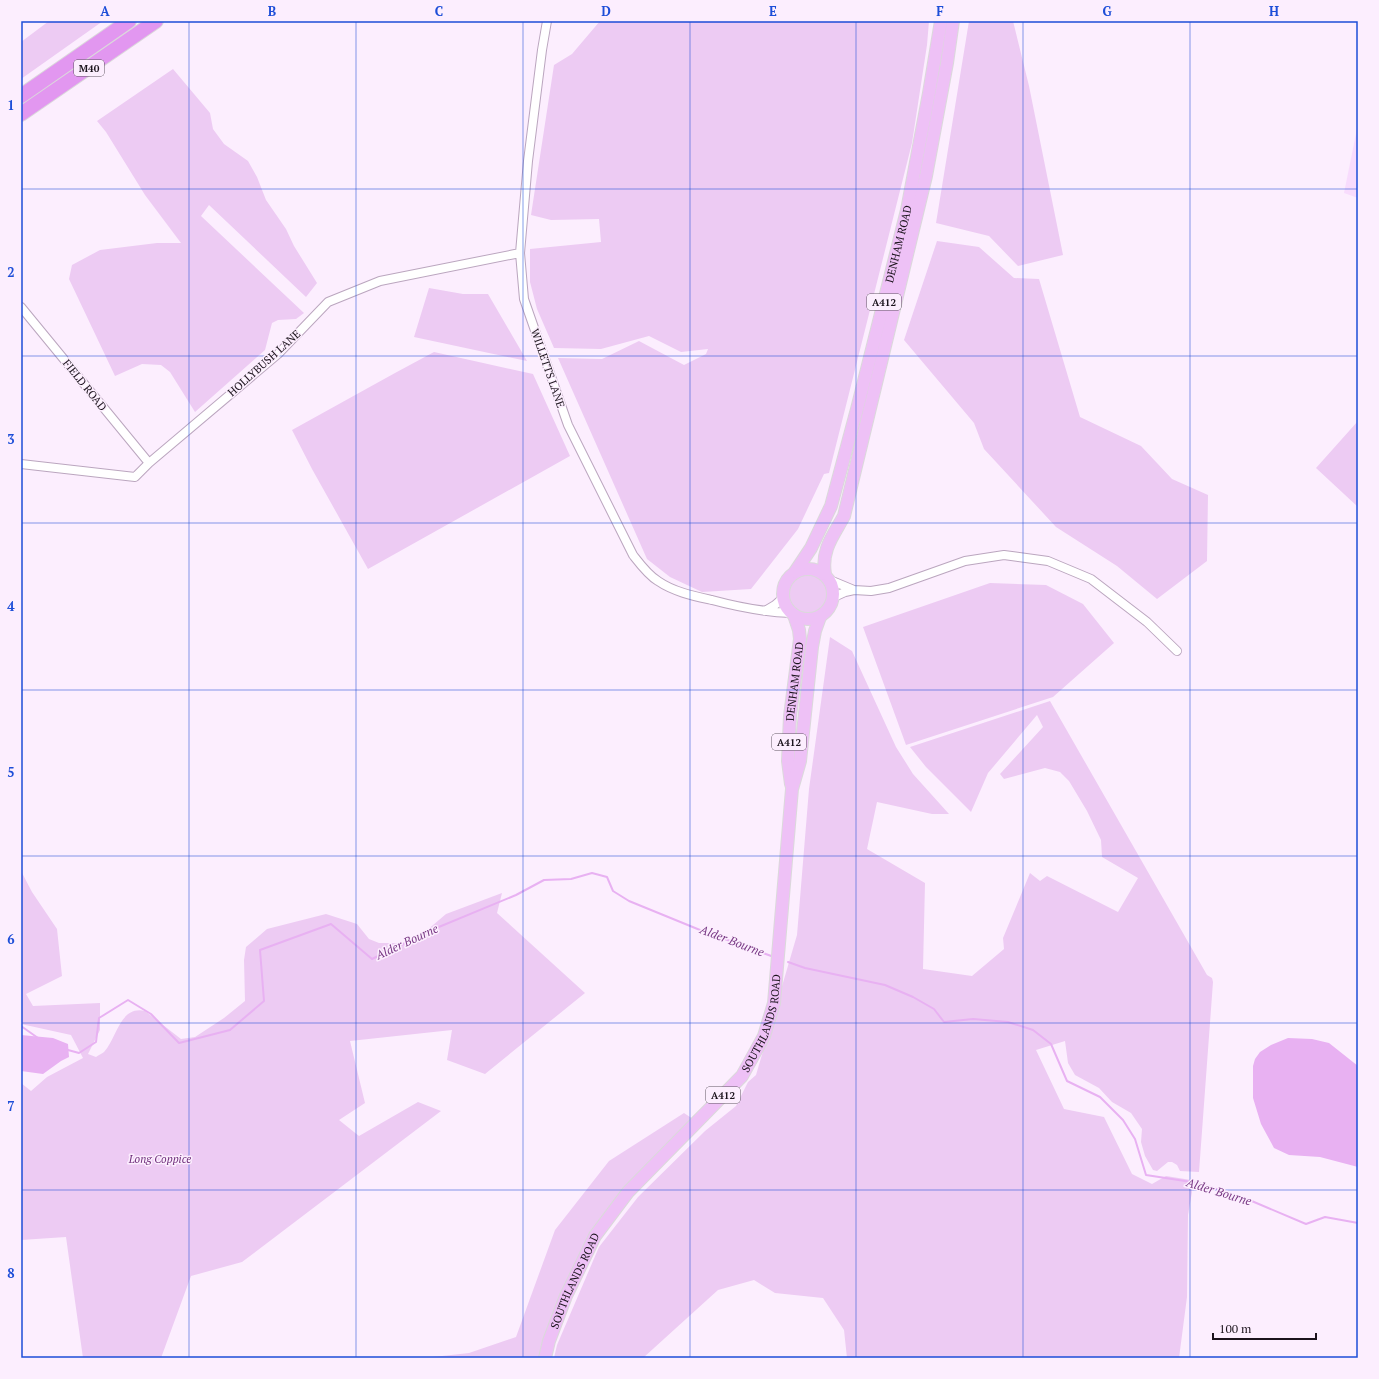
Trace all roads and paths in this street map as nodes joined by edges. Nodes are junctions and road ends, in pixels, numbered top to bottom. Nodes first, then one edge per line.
1 (129, 21) edge
2 (156, 21) edge
3 (547, 21) edge
4 (941, 21) edge
5 (953, 21) edge
6 (21, 96) edge
7 (21, 114) edge
8 (520, 253) junction
9 (21, 307) edge
10 (150, 463) junction
11 (21, 464) edge
12 (795, 572) junction
13 (827, 577) junction
14 (854, 590) junction
15 (834, 597) junction
16 (783, 598) junction
17 (765, 611) junction
18 (792, 614) junction
19 (820, 617) junction
20 (1177, 651) dead end
21 (792, 789) junction
22 (545, 1358) edge

1 - 6 highway, M40
2 - 7 highway, M40
3 - 8 street, WILLETTS LANE
4 - 12 main road, DENHAM ROAD / A412
5 - 13 main road, DENHAM ROAD / A412
8 - 10 street, HOLLYBUSH LANE
8 - 17 street, WILLETTS LANE
9 - 10 street, FIELD ROAD
10 - 11 street, HOLLYBUSH LANE
12 - 13 main road
12 - 16 main road
13 - 14 street
13 - 15 main road
14 - 15 street
14 - 20 street
15 - 19 main road
16 - 17 street
16 - 18 main road
17 - 18 street, WILLETTS LANE
18 - 19 main road
18 - 21 main road, DENHAM ROAD / A412
19 - 21 main road, DENHAM ROAD / A412
21 - 22 main road, SOUTHLANDS ROAD / A412

